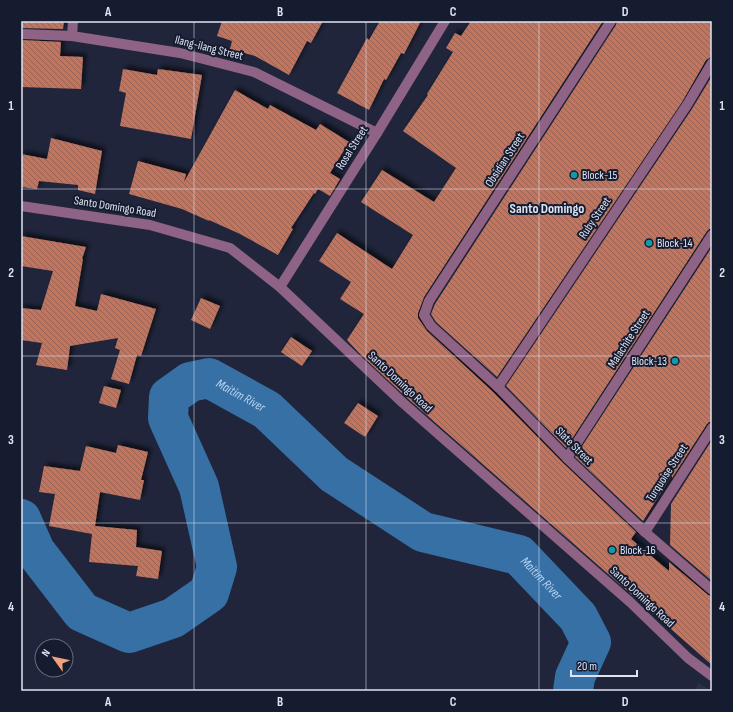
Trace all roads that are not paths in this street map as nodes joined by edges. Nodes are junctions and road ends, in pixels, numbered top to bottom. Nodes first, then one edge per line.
1 (73, 21) edge
2 (445, 21) edge
3 (610, 21) edge
4 (21, 34) edge
5 (72, 36) junction
6 (712, 63) edge
7 (377, 133) junction
8 (21, 206) edge
9 (712, 235) edge
10 (280, 287) junction
11 (424, 315) joint
12 (498, 387) junction
13 (712, 428) edge
14 (567, 458) junction
15 (645, 532) junction
16 (712, 590) edge
17 (712, 676) edge

1 - 5 street
2 - 7 street, Rosal Street
3 - 11 street, Obsidian Street
4 - 5 street, Ilang-ilang Street
5 - 7 street, Ilang-ilang Street
6 - 12 street, Ruby Street
7 - 10 street, Rosal Street
8 - 10 street, Santo Domingo Road
9 - 14 street, Malachite Street
10 - 17 street, Santo Domingo Road
11 - 12 street, Slate Street
12 - 14 street, Slate Street
13 - 15 street, Turquoise Street
14 - 15 street, Slate Street
15 - 16 street, Slate Street

